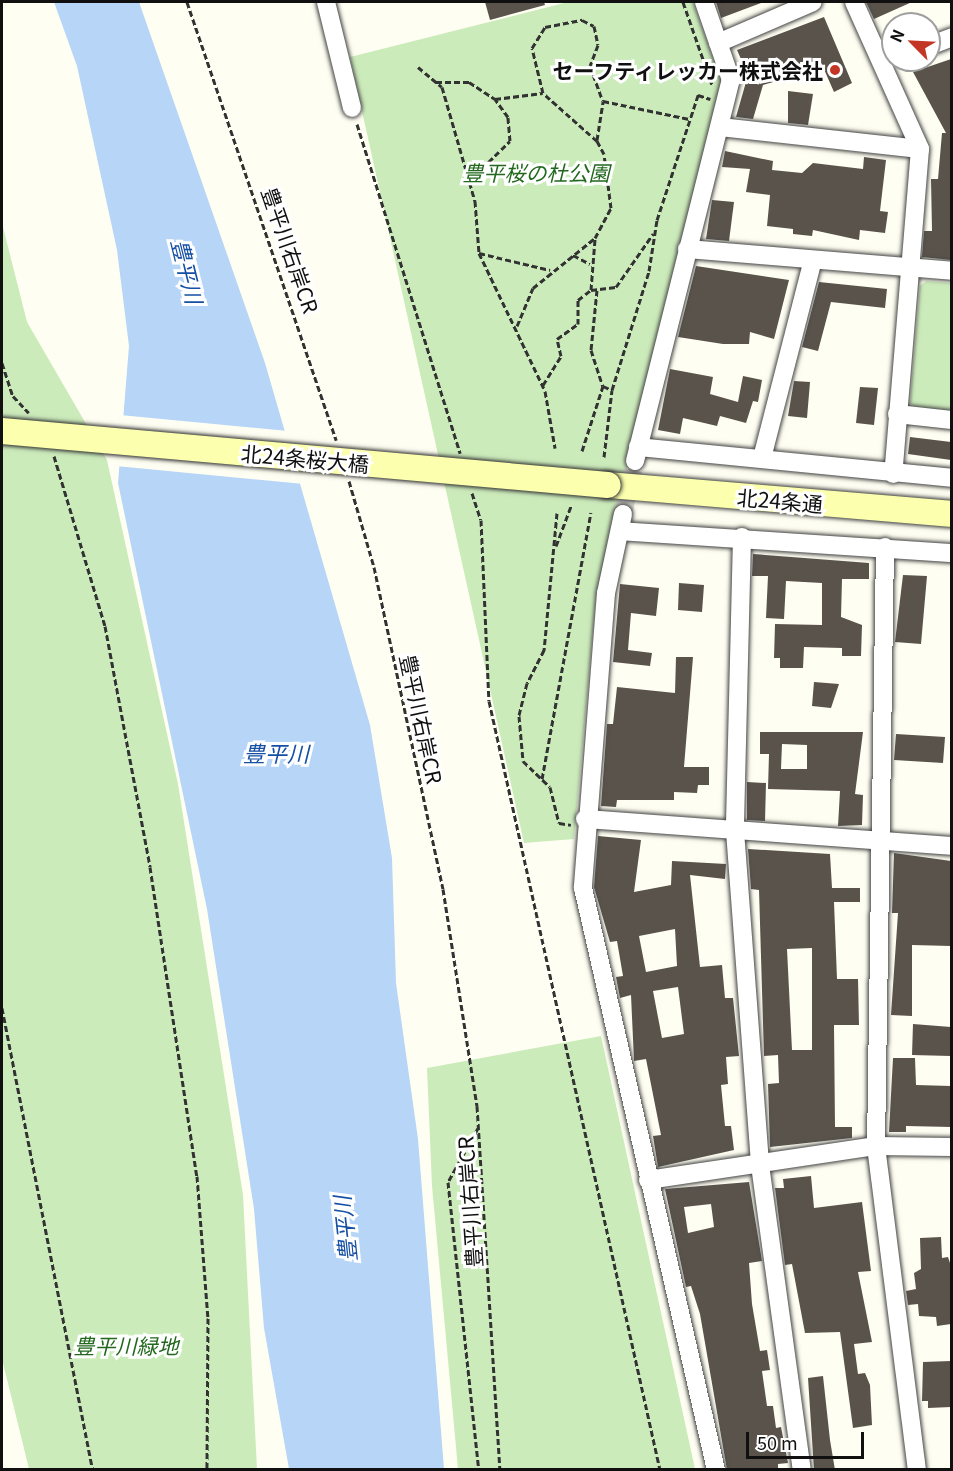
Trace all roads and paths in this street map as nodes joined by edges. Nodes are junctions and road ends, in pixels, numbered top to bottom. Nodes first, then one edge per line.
1 (187, 2) edge
2 (326, 2) edge
3 (683, 2) edge
4 (704, 2) edge
5 (813, 2) edge
6 (854, 2) edge
7 (718, 43) junction
8 (881, 48) edge
9 (418, 67) dead end
10 (893, 72) edge
11 (436, 82) junction
12 (543, 93) junction
13 (495, 99) junction
14 (603, 101) junction
15 (352, 108) joint
16 (689, 119) junction
17 (720, 127) junction
18 (597, 141) junction
19 (920, 149) junction
20 (469, 181) junction
21 (655, 232) junction
22 (595, 238) junction
23 (687, 249) junction
24 (479, 253) junction
25 (573, 255) junction
26 (813, 260) junction
27 (590, 264) junction
28 (910, 267) junction
29 (550, 270) junction
30 (951, 271) edge
31 (591, 290) junction
32 (597, 290) junction
33 (517, 327) junction
34 (2, 363) edge
35 (543, 385) junction
36 (603, 386) junction
37 (612, 390) junction
38 (897, 414) junction
39 (33, 417) dead end
40 (951, 420) edge
41 (2, 431) edge
42 (51, 443) dead end
43 (555, 448) dead end
44 (582, 451) dead end
45 (340, 453) dead end
46 (604, 457) dead end
47 (762, 458) junction
48 (463, 465) dead end
49 (893, 474) junction
50 (347, 476) dead end
51 (951, 478) edge
52 (608, 485) joint
53 (470, 487) dead end
54 (571, 506) dead end
55 (591, 512) dead end
56 (557, 513) dead end
57 (951, 514) edge
58 (742, 537) junction
59 (885, 547) junction
60 (554, 552) junction
61 (951, 553) edge
62 (542, 779) junction
63 (585, 823) junction
64 (735, 831) junction
65 (877, 841) junction
66 (951, 846) edge
67 (2, 1008) edge
68 (479, 1126) junction
69 (876, 1146) junction
70 (951, 1147) edge
71 (760, 1165) junction
72 (648, 1180) junction
73 (93, 1470) edge
74 (207, 1470) edge
75 (479, 1470) edge
76 (500, 1470) edge
77 (660, 1470) edge
78 (717, 1470) edge
79 (802, 1470) edge
80 (917, 1470) edge

1 - 45 path, 豊平川右岸CR
2 - 15 street
3 - 16 path
4 - 7 street
5 - 7 street
6 - 8 street
7 - 17 street
9 - 11 path
10 - 19 street
11 - 13 path
11 - 20 path
12 - 13 path
12 - 14 path
12 - 18 path
13 - 20 path
14 - 16 path
14 - 18 path
15 - 48 path
16 - 21 path
17 - 19 street
17 - 23 street
18 - 22 path
19 - 28 street
20 - 24 path
21 - 32 path
21 - 37 path
22 - 25 path
22 - 27 path
23 - 26 street
23 - 47 street
24 - 29 path
24 - 33 path
25 - 27 path
25 - 29 path
26 - 28 street
26 - 47 street
27 - 31 path
28 - 30 street
28 - 38 street
29 - 33 path
31 - 32 path
31 - 35 path
32 - 36 path
33 - 35 path
34 - 39 path
35 - 43 path
36 - 37 path
36 - 44 path
37 - 46 path
38 - 40 street
38 - 49 street
41 - 52 street, 北24条桜大橋, bridge
42 - 74 path
47 - 49 street
49 - 51 street
50 - 68 path, 豊平川右岸CR
52 - 57 street, 北24条通
53 - 77 path
54 - 60 path
55 - 62 path
56 - 60 path
58 - 59 street
58 - 63 street
58 - 64 street
59 - 61 street
59 - 65 street
60 - 62 path
62 - 63 path
63 - 64 street
63 - 72 street
64 - 65 street
64 - 71 street
65 - 66 street
65 - 69 street
67 - 73 path
68 - 75 path
68 - 76 path, 豊平川右岸CR
69 - 70 street
69 - 71 street
69 - 80 street
71 - 72 street
71 - 79 street
72 - 78 street

